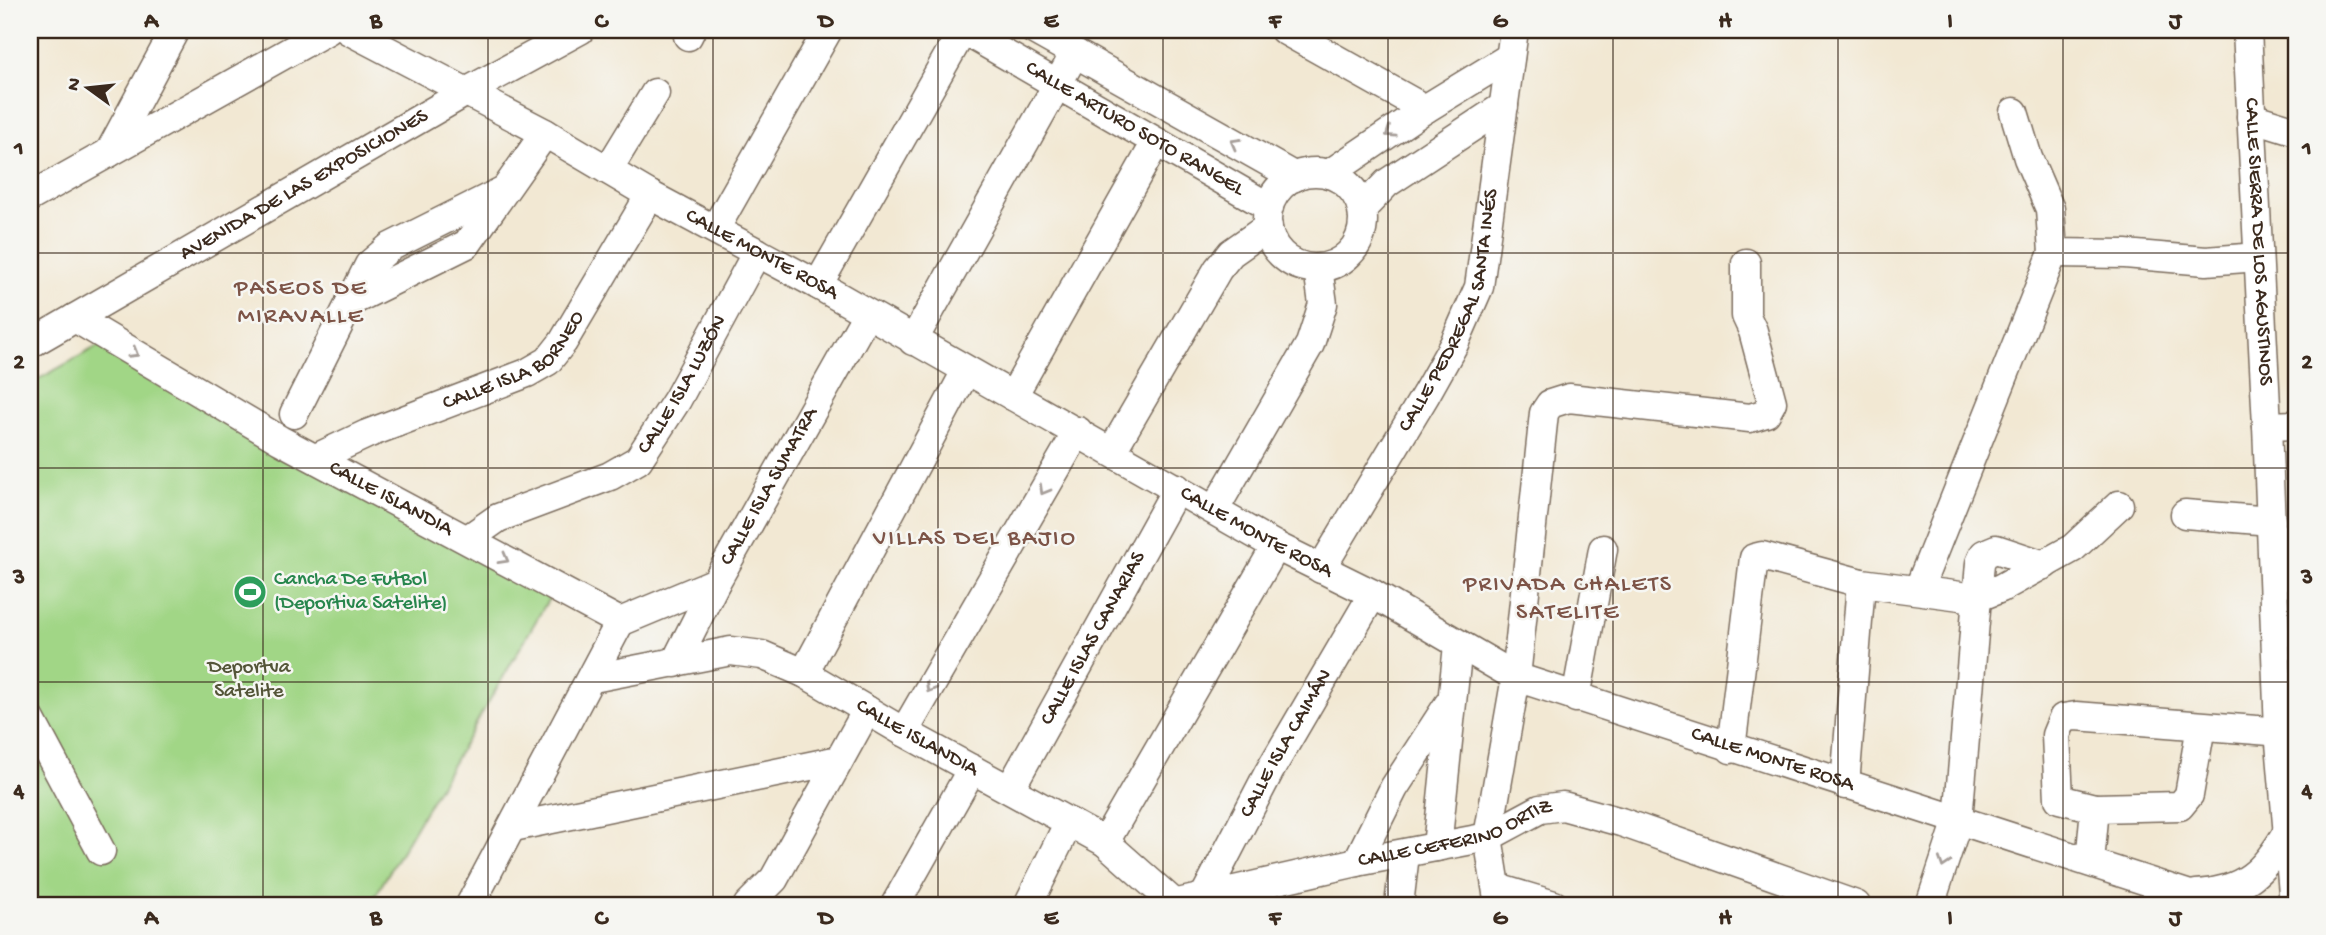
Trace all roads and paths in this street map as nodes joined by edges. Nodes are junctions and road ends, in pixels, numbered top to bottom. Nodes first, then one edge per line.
1 (175, 30) edge
2 (328, 30) edge
3 (348, 30) edge
4 (580, 30) edge
5 (828, 30) edge
6 (963, 30) edge
7 (1034, 30) edge
8 (1284, 30) edge
9 (1514, 30) edge
10 (2247, 30) edge
11 (2257, 30) edge
12 (1075, 53) junction
13 (1510, 57) junction
14 (2248, 59) junction
15 (1059, 84) junction
16 (466, 92) junction
17 (655, 93) dead end
18 (1504, 106) junction
19 (1425, 109) junction
20 (2014, 112) dead end
21 (2251, 117) junction
22 (2296, 131) edge
23 (545, 133) junction
24 (1156, 142) junction
25 (109, 153) junction
26 (608, 170) junction
27 (1329, 174) junction
28 (1295, 177) junction
29 (650, 195) junction
30 (30, 197) edge
31 (1362, 209) junction
32 (1269, 217) junction
33 (715, 229) junction
34 (757, 252) junction
35 (2053, 253) junction
36 (2258, 257) junction
37 (1746, 263) dead end
38 (1318, 268) junction
39 (818, 285) junction
40 (867, 314) junction
41 (75, 318) junction
42 (913, 341) junction
43 (30, 344) edge
44 (966, 371) junction
45 (1013, 396) junction
46 (294, 414) dead end
47 (2296, 425) edge
48 (2267, 426) junction
49 (1078, 431) junction
50 (1112, 451) junction
51 (316, 458) junction
52 (1177, 488) junction
53 (2119, 505) dead end
54 (1215, 509) junction
55 (2185, 514) dead end
56 (2271, 521) junction
57 (468, 539) junction
58 (1276, 546) junction
59 (1602, 549) dead end
60 (2044, 565) junction
61 (1321, 569) junction
62 (716, 582) junction
63 (1861, 583) junction
64 (1919, 588) junction
65 (1373, 594) junction
66 (1976, 598) junction
67 (2285, 619) edge
68 (620, 622) junction
69 (1458, 645) junction
70 (676, 663) junction
71 (804, 673) junction
72 (1516, 677) junction
73 (593, 678) junction
74 (1576, 698) junction
75 (1451, 701) junction
76 (867, 710) junction
77 (30, 718) edge
78 (2201, 726) junction
79 (904, 732) junction
80 (2287, 732) edge
81 (1731, 749) junction
82 (839, 760) junction
83 (972, 769) junction
84 (1845, 785) junction
85 (1010, 789) junction
86 (2095, 807) junction
87 (1958, 820) junction
88 (1069, 822) junction
89 (513, 827) junction
90 (2288, 831) junction
91 (1488, 838) junction
92 (1105, 842) junction
93 (1437, 847) junction
94 (101, 851) dead end
95 (1405, 854) junction
96 (1357, 862) junction
97 (2090, 862) junction
98 (2186, 895) junction
99 (1498, 896) edge
100 (1204, 900) edge
101 (1172, 904) edge
102 (470, 905) edge
103 (748, 905) edge
104 (895, 905) edge
105 (1028, 905) edge
106 (1399, 905) edge
107 (1554, 905) edge
108 (1856, 905) edge
109 (1930, 905) edge
110 (2221, 905) edge
111 (2294, 905) edge

1 - 25 street
2 - 25 street
3 - 16 street, CALLE MONTE ROSA
4 - 16 street, AVENIDA DE LAS EXPOSICIONES
5 - 33 street
6 - 15 street, CALLE ARTURO SOTO RANGEL
6 - 39 street
7 - 12 street, CALLE ARTURO SOTO RANGEL
8 - 19 street
9 - 13 street, CALLE PEDREGAL SANTA INÉS
10 - 14 street, CALLE SIERRA DE LOS AGUSTINOS
11 - 14 street
12 - 15 street
28 -> 12 street, CALLE ARTURO SOTO RANGEL
13 - 18 street, CALLE PEDREGAL SANTA INÉS
13 - 19 street
14 - 21 street, CALLE SIERRA DE LOS AGUSTINOS
15 - 24 street, CALLE ARTURO SOTO RANGEL
15 - 42 street
16 - 23 street, CALLE MONTE ROSA
16 - 41 street, AVENIDA DE LAS EXPOSICIONES
17 - 26 street
18 - 31 street
18 - 61 street, CALLE PEDREGAL SANTA INÉS
19 -> 27 street
20 - 35 street
21 - 22 street
21 - 36 street, CALLE SIERRA DE LOS AGUSTINOS
23 - 26 street, CALLE MONTE ROSA
23 - 46 street
24 - 32 street, CALLE ARTURO SOTO RANGEL
24 - 45 street
25 - 30 street
26 - 29 street, CALLE MONTE ROSA
27 - 28 street
27 - 31 street
28 - 32 street
29 - 33 street, CALLE MONTE ROSA
29 - 51 street, CALLE ISLA BORNEO
31 - 38 street
32 - 38 street
32 - 50 street
33 - 34 street, CALLE MONTE ROSA
34 - 39 street, CALLE MONTE ROSA
34 - 57 street, CALLE ISLA LUZÓN
35 - 36 street
35 - 64 street
36 - 48 street, CALLE SIERRA DE LOS AGUSTINOS
37 - 72 street
38 - 54 street
39 - 40 street, CALLE MONTE ROSA
40 - 42 street, CALLE MONTE ROSA
40 - 62 street, CALLE ISLA SUMATRA
41 - 43 street, AVENIDA DE LAS EXPOSICIONES
41 -> 51 street, CALLE ISLANDIA
42 - 44 street, CALLE MONTE ROSA
44 - 45 street, CALLE MONTE ROSA
44 - 71 street
45 - 49 street, CALLE MONTE ROSA
47 - 48 street
48 - 56 street, CALLE SIERRA DE LOS AGUSTINOS
49 - 50 street, CALLE MONTE ROSA
49 -> 79 street
50 - 52 street, CALLE MONTE ROSA
51 - 57 street, CALLE ISLANDIA
52 - 54 street, CALLE MONTE ROSA
52 - 85 street, CALLE ISLAS CANARIAS
53 - 60 street
54 - 58 street, CALLE MONTE ROSA
55 - 56 street
56 - 67 street, CALLE SIERRA DE LOS AGUSTINOS
57 -> 68 street, CALLE ISLANDIA
58 - 61 street, CALLE MONTE ROSA
58 - 92 street
59 - 74 street
60 - 66 street
60 - 66 street
61 - 65 street, CALLE MONTE ROSA
62 - 68 street
62 - 70 street, CALLE ISLA SUMATRA
63 - 64 street
63 - 81 street
63 - 84 street
64 - 66 street
65 - 69 street, CALLE MONTE ROSA
65 - 100 street, CALLE ISLA CAIMÁN
66 - 87 street
67 - 80 street, CALLE SIERRA DE LOS AGUSTINOS
68 - 73 street
69 - 72 street, CALLE MONTE ROSA
69 - 75 street
70 - 71 street, CALLE ISLANDIA
70 - 73 street, CALLE ISLANDIA
71 - 76 street, CALLE ISLANDIA
72 - 74 street, CALLE MONTE ROSA
72 - 91 street
73 - 89 street
74 - 81 street, CALLE MONTE ROSA
75 - 93 street
75 - 96 street
76 - 79 street, CALLE ISLANDIA
76 - 82 street
77 - 94 street
78 - 80 street
78 - 86 street
78 - 86 street
79 - 83 street, CALLE ISLANDIA
80 - 90 street, CALLE SIERRA DE LOS AGUSTINOS
81 - 84 street, CALLE MONTE ROSA
82 - 89 street
82 - 103 street
83 - 85 street, CALLE ISLANDIA
83 - 104 street
84 - 87 street, CALLE MONTE ROSA
85 - 88 street, CALLE ISLANDIA
86 - 97 street
87 - 97 street, CALLE MONTE ROSA
87 -> 109 street
88 - 92 street, CALLE ISLANDIA
88 - 105 street
89 - 102 street
90 - 98 street
90 - 111 street, CALLE SIERRA DE LOS AGUSTINOS
91 - 93 street, CALLE CEFERINO ORTIZ
91 - 99 street
91 - 108 street, CALLE CEFERINO ORTIZ
92 - 101 street, CALLE ISLANDIA
93 - 95 street, CALLE CEFERINO ORTIZ
95 - 96 street, CALLE CEFERINO ORTIZ
95 - 106 street
96 - 100 street, CALLE CEFERINO ORTIZ
97 - 98 street, CALLE MONTE ROSA
98 - 110 street, CALLE MONTE ROSA
99 - 107 street
100 - 101 street, CALLE CEFERINO ORTIZ

